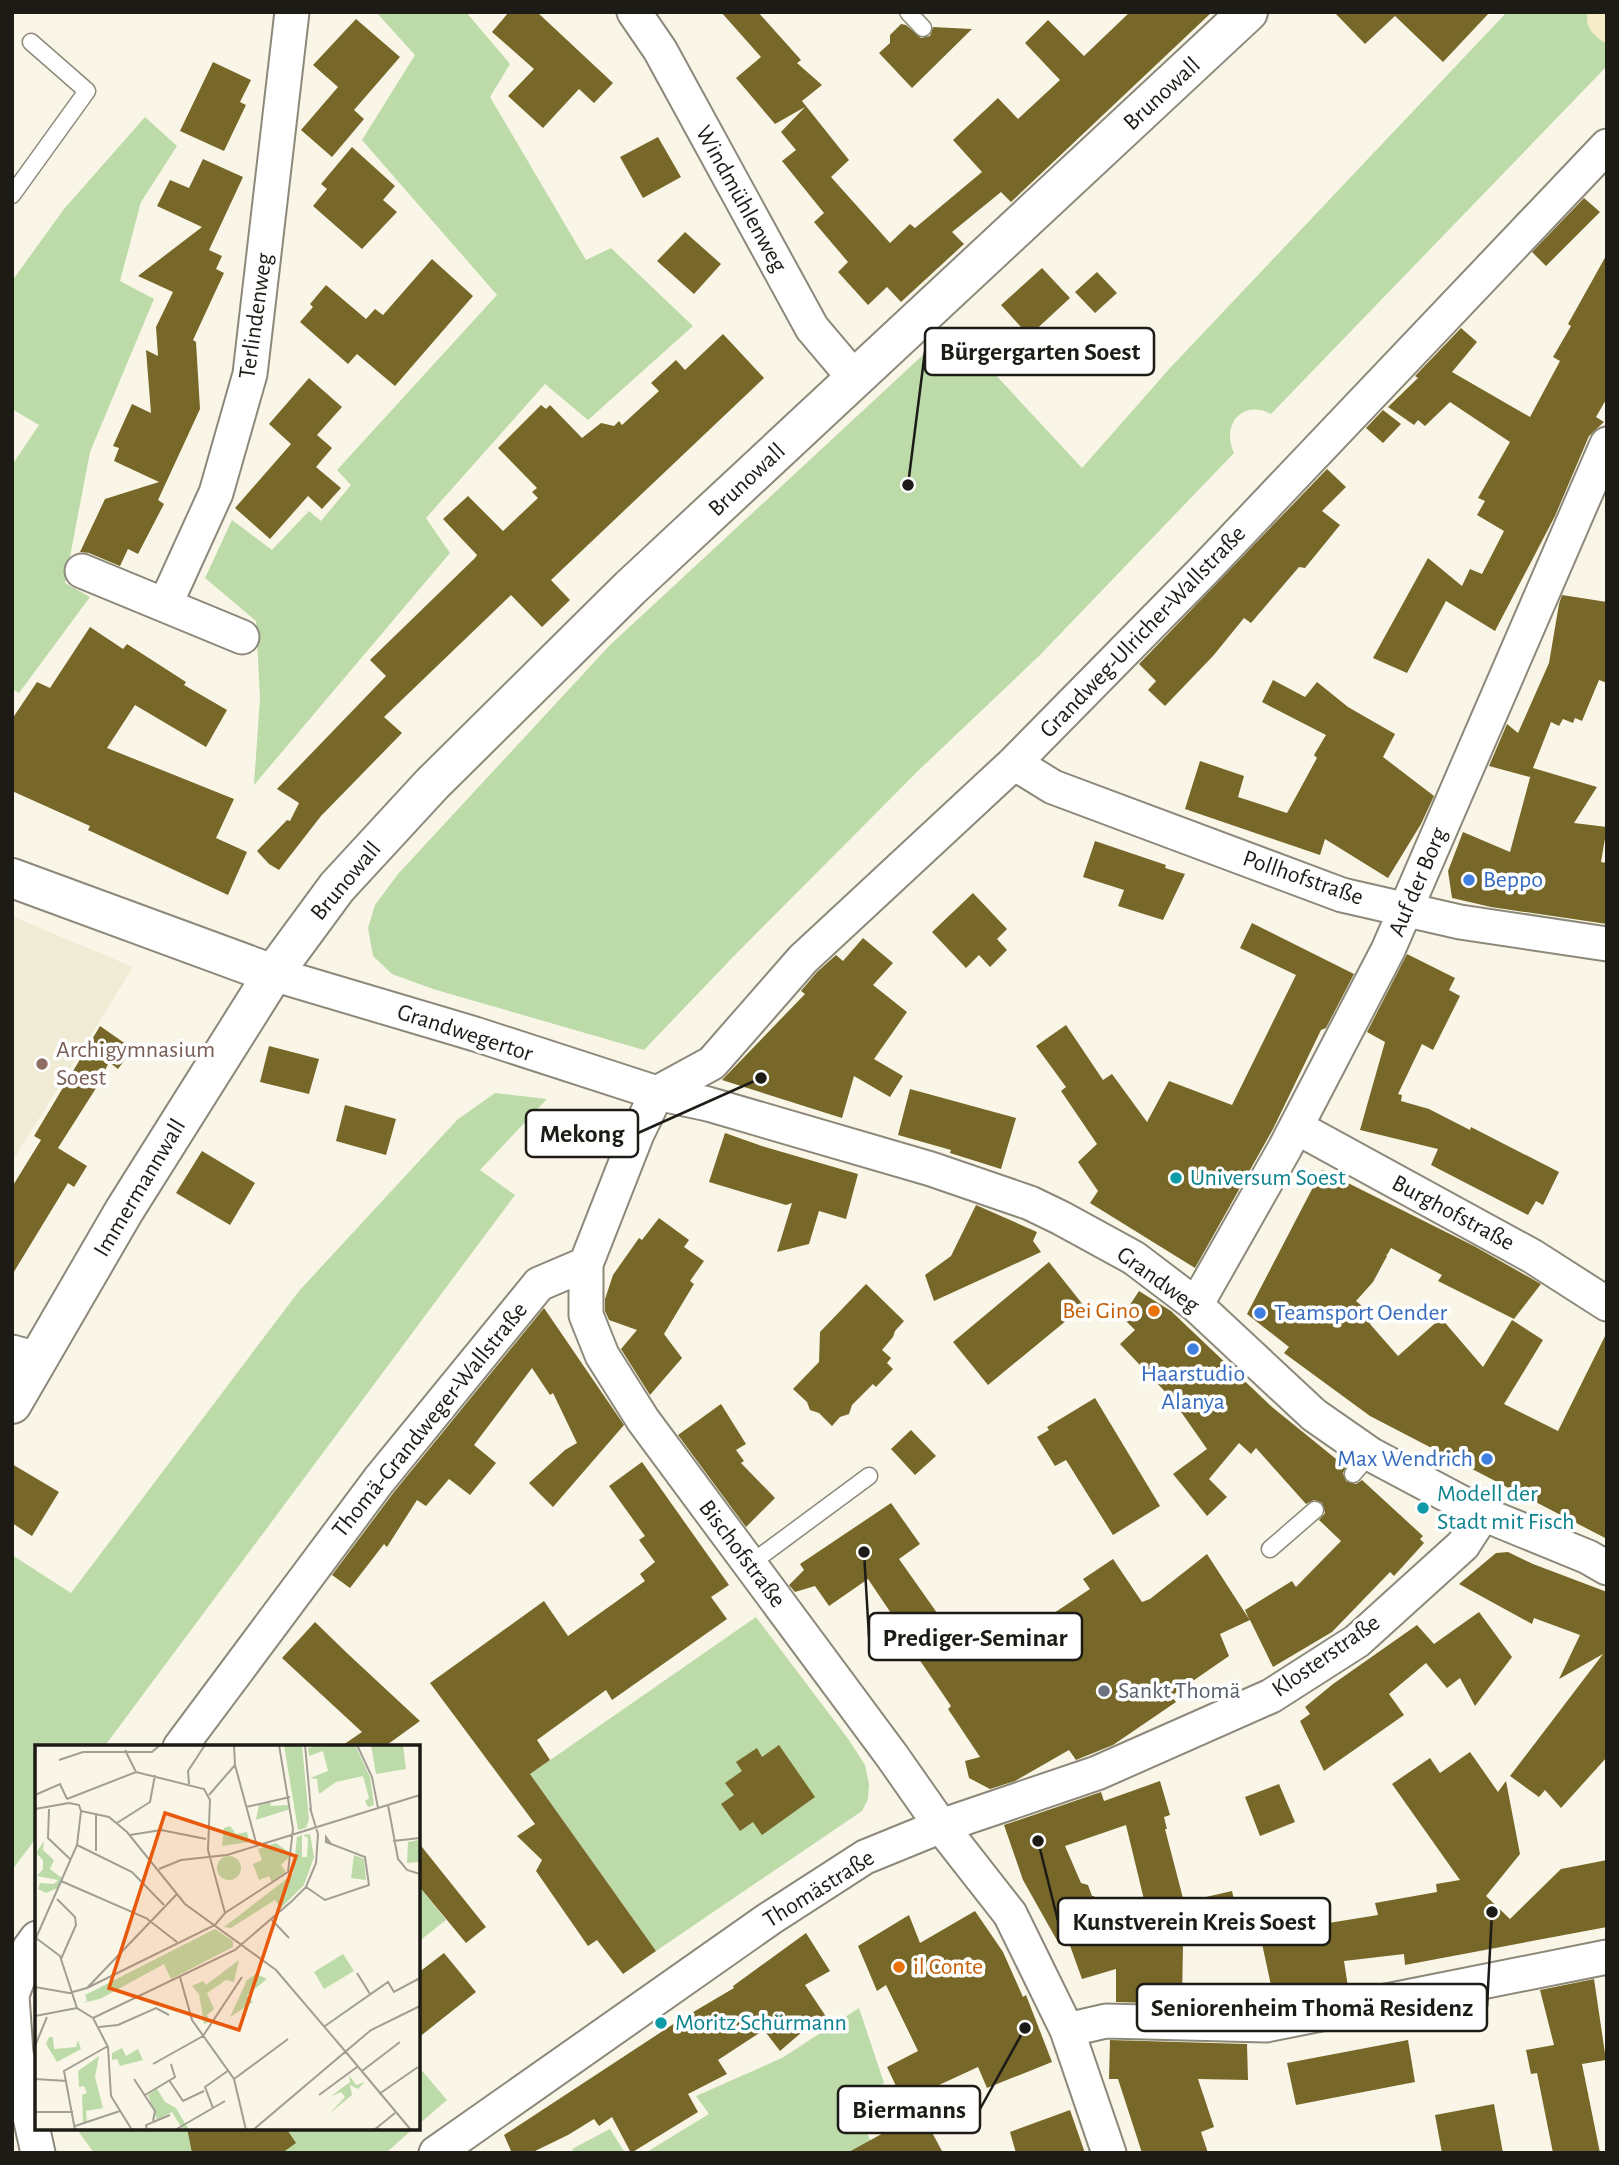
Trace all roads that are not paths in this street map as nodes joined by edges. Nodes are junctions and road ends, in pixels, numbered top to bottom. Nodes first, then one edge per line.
1 (292, 12) edge
2 (634, 12) edge
3 (908, 12) edge
4 (1248, 12) edge
5 (923, 28) dead end
6 (31, 42) dead end
7 (1607, 146) edge
8 (12, 195) edge
9 (856, 380) junction
10 (1607, 444) edge
11 (82, 571) dead end
12 (165, 605) junction
13 (242, 637) dead end
14 (1014, 764) junction
15 (12, 878) edge
16 (1405, 911) junction
17 (1607, 944) edge
18 (273, 974) junction
19 (657, 1093) junction
20 (1296, 1127) junction
21 (586, 1264) junction
22 (1607, 1304) edge
23 (1196, 1305) junction
24 (25, 1356) edge
25 (12, 1404) edge
26 (869, 1476) dead end
27 (1315, 1510) dead end
28 (1483, 1514) junction
29 (1270, 1549) dead end
30 (750, 1564) junction
31 (1607, 1568) edge
32 (181, 1745) edge
33 (941, 1826) junction
34 (35, 1941) edge
35 (1607, 1957) edge
36 (12, 1995) edge
37 (1066, 2030) junction
38 (477, 2141) edge
39 (38, 2153) edge
40 (436, 2153) edge
41 (1108, 2153) edge

1 - 12 street, Terlindenweg
2 - 9 street, Windmühlenweg
3 - 5 lane
4 - 9 street, Brunowall
6 - 8 lane
7 - 14 street, Grandweg-Ulricher-Wallstraße
9 - 18 street, Brunowall
10 - 16 street, Auf der Borg
11 - 12 street
12 - 13 street
14 - 16 street, Pollhofstraße
14 - 19 street, Grandweg-Ulricher-Wallstraße
15 - 18 street
16 - 17 street, Pollhofstraße
16 - 20 street, Auf der Borg
18 - 19 street, Grandwegertor
18 - 24 street, Immermannwall
19 - 21 street
19 - 23 street, Grandweg
20 - 22 street, Burghofstraße
20 - 23 street, Auf der Borg
21 - 30 street, Bischofstraße
21 - 32 street, Thomä-Grandweger-Wallstraße
23 - 28 street, Grandweg
24 - 25 street, Immermannwall
26 - 30 lane
27 - 29 lane
28 - 31 street, Grandweg
28 - 33 street, Klosterstraße
30 - 33 street, Bischofstraße
33 - 37 street
33 - 38 street, Thomästraße
34 - 36 street
35 - 37 street
36 - 39 street
37 - 41 street
38 - 40 street, Thomästraße

